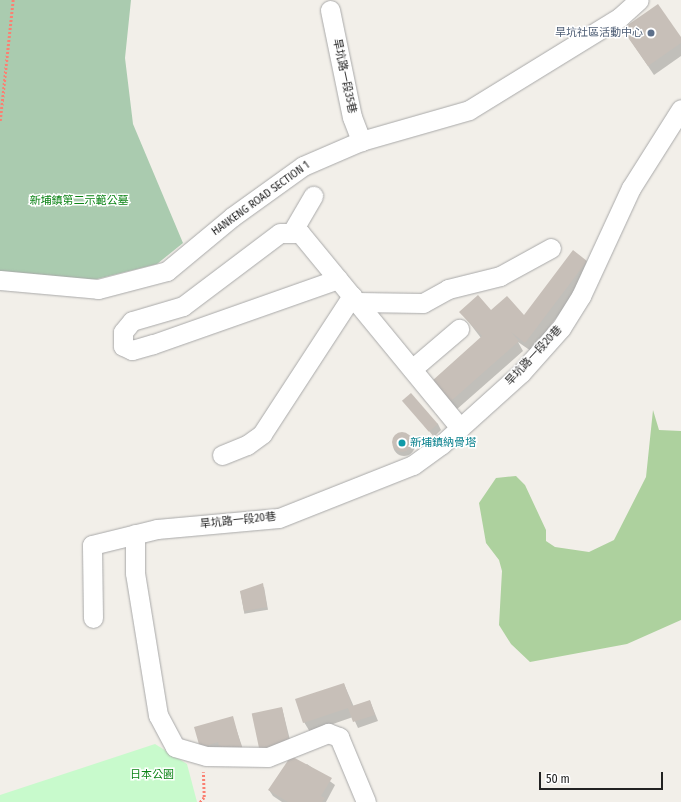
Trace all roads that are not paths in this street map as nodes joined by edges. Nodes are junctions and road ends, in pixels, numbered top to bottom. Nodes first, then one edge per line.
1 (639, 0) edge
2 (330, 10) dead end
3 (681, 109) edge
4 (361, 141) junction
5 (313, 196) dead end
6 (292, 232) junction
7 (551, 248) dead end
8 (338, 279) junction
9 (0, 280) edge
10 (354, 299) junction
11 (459, 329) dead end
12 (412, 369) junction
13 (460, 428) junction
14 (222, 455) dead end
15 (135, 534) junction
16 (93, 618) dead end
17 (366, 802) edge

1 - 4 street, HANKENG ROAD SECTION 1
2 - 4 street, 旱坑路一段35巷
3 - 13 street, 旱坑路一段20巷
4 - 9 street, HANKENG ROAD SECTION 1
5 - 6 street
6 - 8 street
6 - 8 street
7 - 10 street
8 - 10 street
10 - 12 street
10 - 14 street
11 - 12 street
12 - 13 street
13 - 15 street, 旱坑路一段20巷
15 - 16 street, 旱坑路一段20巷
15 - 17 street

